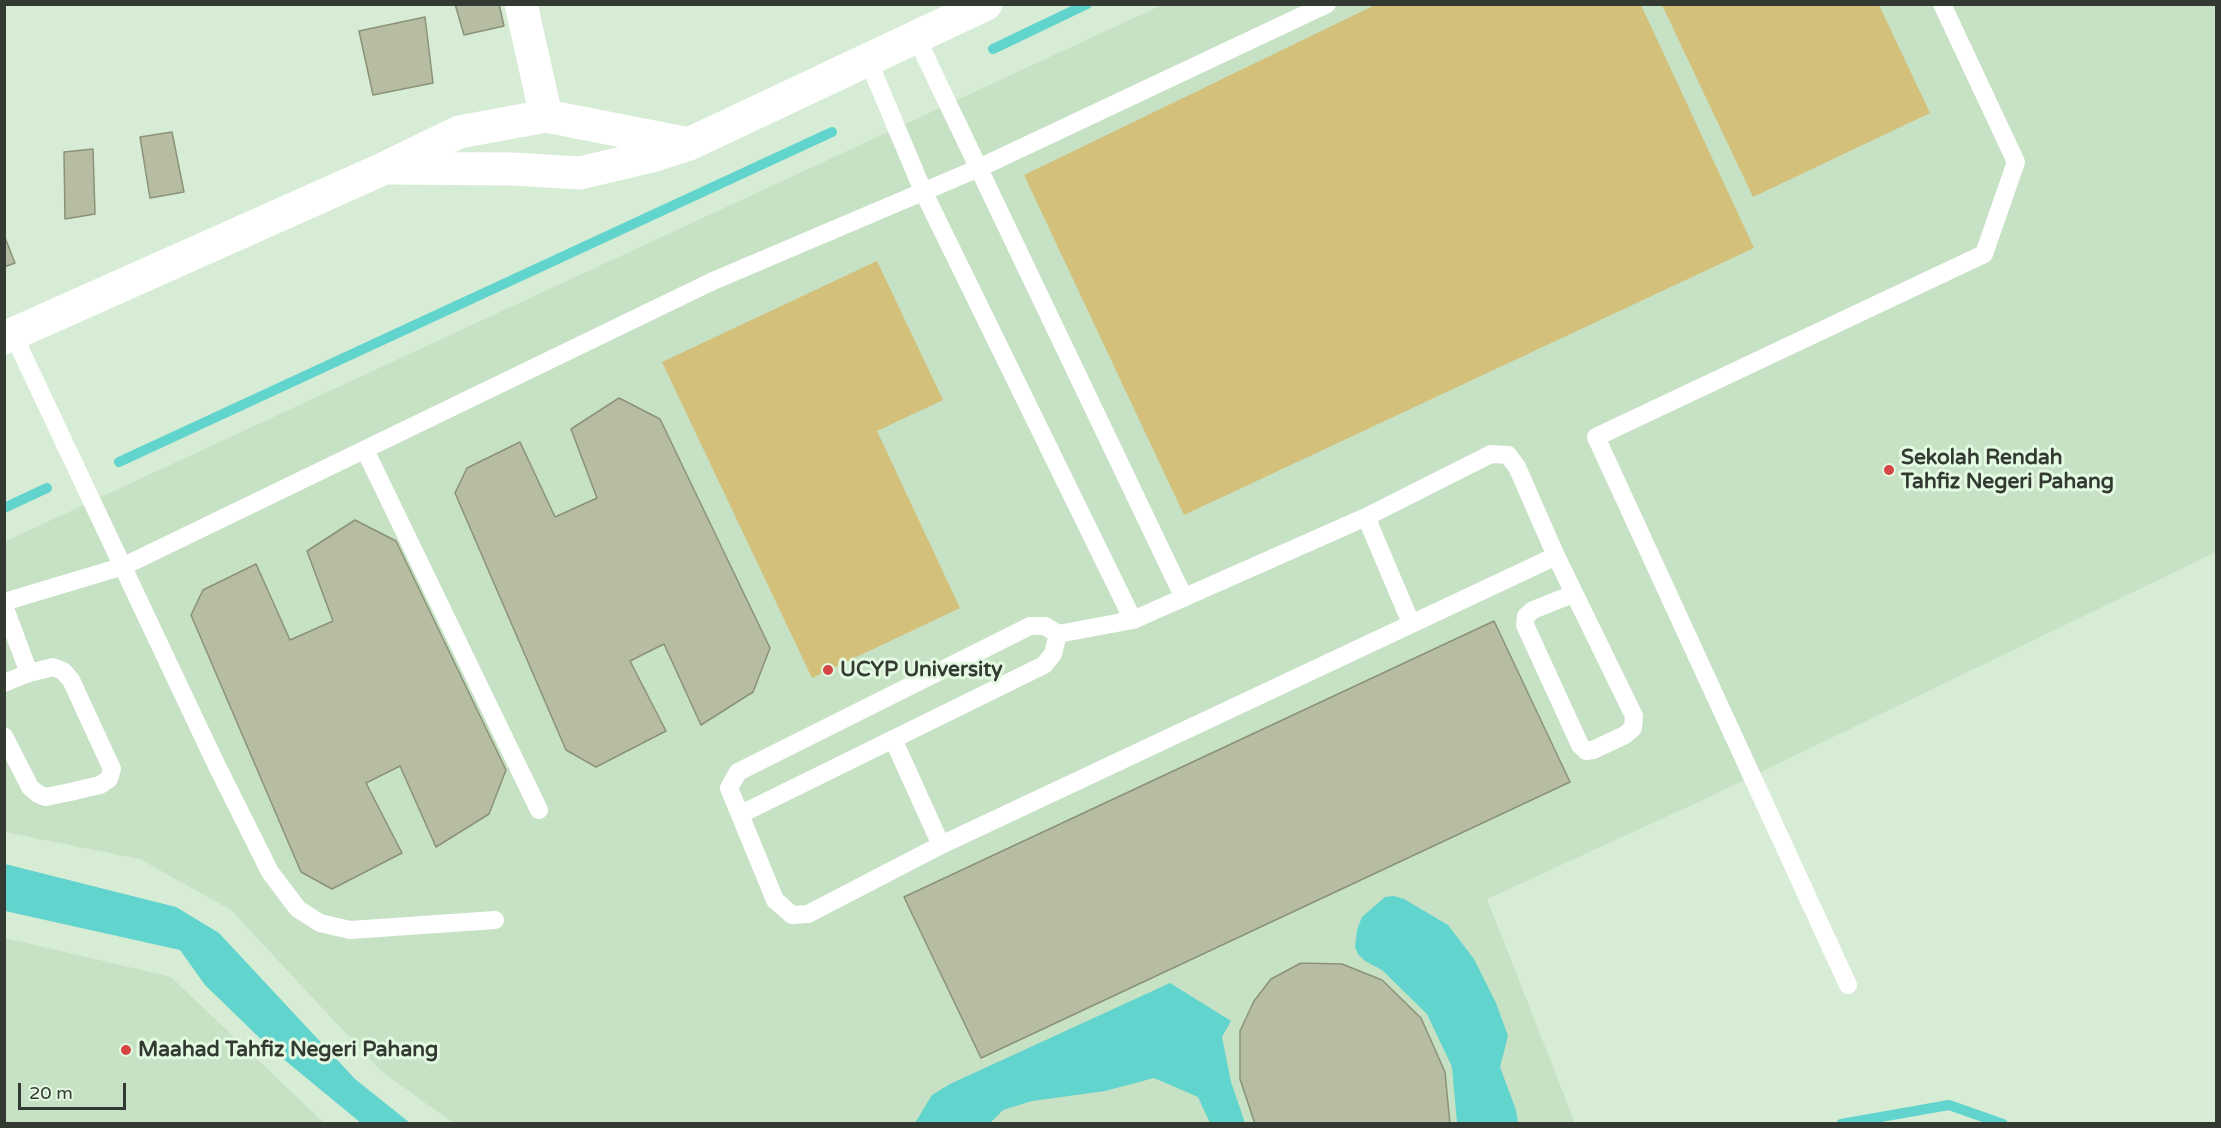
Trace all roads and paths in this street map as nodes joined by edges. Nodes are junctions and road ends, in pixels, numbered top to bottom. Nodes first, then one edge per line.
1 (521, 4) edge
2 (986, 4) edge
3 (1327, 4) edge
4 (1942, 4) edge
5 (916, 37) junction
6 (868, 60) junction
7 (546, 116) junction
8 (689, 144) junction
9 (385, 168) junction
10 (979, 168) junction
11 (923, 191) junction
12 (9, 336) edge
13 (365, 450) junction
14 (1366, 518) junction
15 (1556, 556) junction
16 (124, 566) junction
17 (1573, 594) junction
18 (1184, 598) junction
19 (4, 604) edge
20 (1133, 620) junction
21 (1412, 623) junction
22 (1058, 634) junction
23 (29, 673) junction
24 (4, 683) edge
25 (4, 736) edge
26 (893, 739) junction
27 (539, 810) dead end
28 (741, 814) junction
29 (940, 845) junction
30 (495, 920) dead end
31 (1848, 985) dead end

1 - 7 street
2 - 5 street
3 - 10 lane
4 - 31 lane
5 - 6 street
5 - 10 lane
6 - 8 street
6 - 11 lane
7 - 8 street
7 - 9 street
8 - 9 street
9 - 12 street
10 - 11 lane
10 - 18 lane
11 - 13 lane
11 - 20 lane
12 - 16 lane
13 - 16 lane
13 - 27 lane
14 - 15 lane
14 - 18 lane
14 - 21 lane
15 - 17 lane
15 - 21 lane
16 - 19 lane
16 - 30 lane
17 - 17 lane
18 - 20 lane
19 - 23 lane
20 - 22 lane
21 - 29 lane
22 - 26 lane
22 - 28 lane
23 - 24 lane
23 - 25 lane
26 - 28 lane
26 - 29 lane
28 - 29 lane

